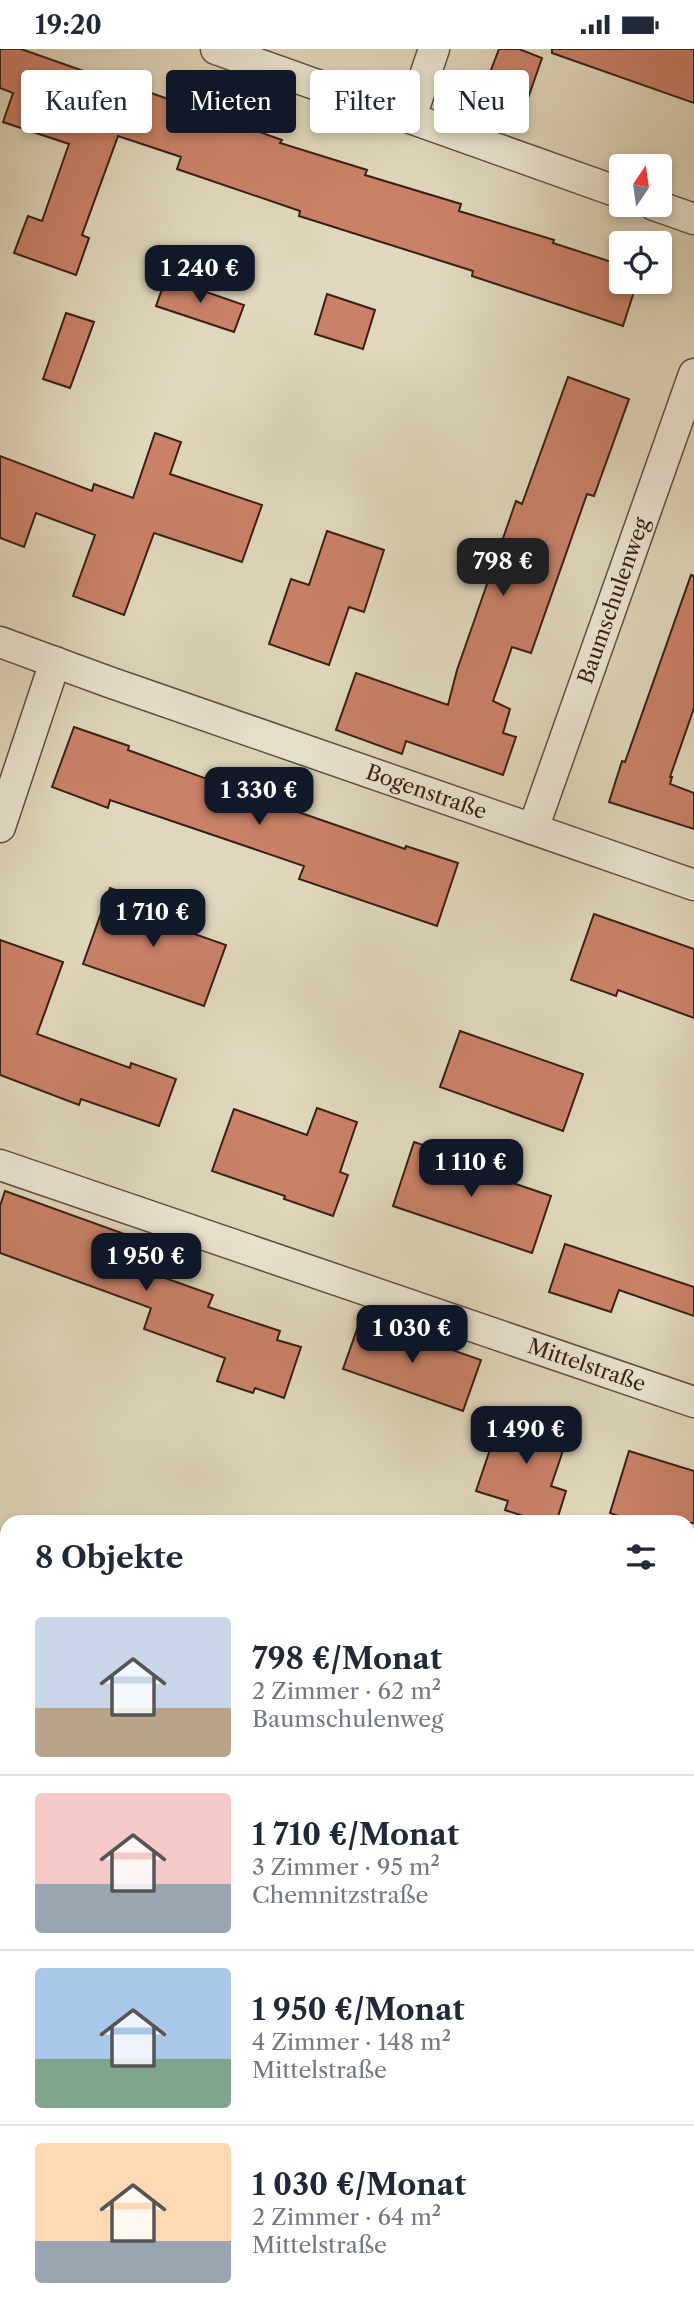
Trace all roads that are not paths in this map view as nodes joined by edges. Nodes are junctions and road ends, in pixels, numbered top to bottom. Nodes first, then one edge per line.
1 (216, 49) edge
2 (434, 49) edge
3 (310, 82) edge
4 (420, 90) edge
5 (420, 120) edge
6 (609, 189) edge
7 (672, 211) edge
8 (694, 219) edge
9 (694, 374) edge
10 (0, 642) edge
11 (55, 662) junction
12 (0, 827) edge
13 (533, 829) junction
14 (694, 885) edge
15 (0, 1165) edge
16 (694, 1402) edge

1 - 3 street
2 - 4 street
5 - 6 street
7 - 8 street
9 - 13 street, Baumschulenweg
10 - 11 street, Bogenstraße
11 - 12 street
11 - 13 street, Bogenstraße
13 - 14 street, Bogenstraße
15 - 16 street, Mittelstraße

